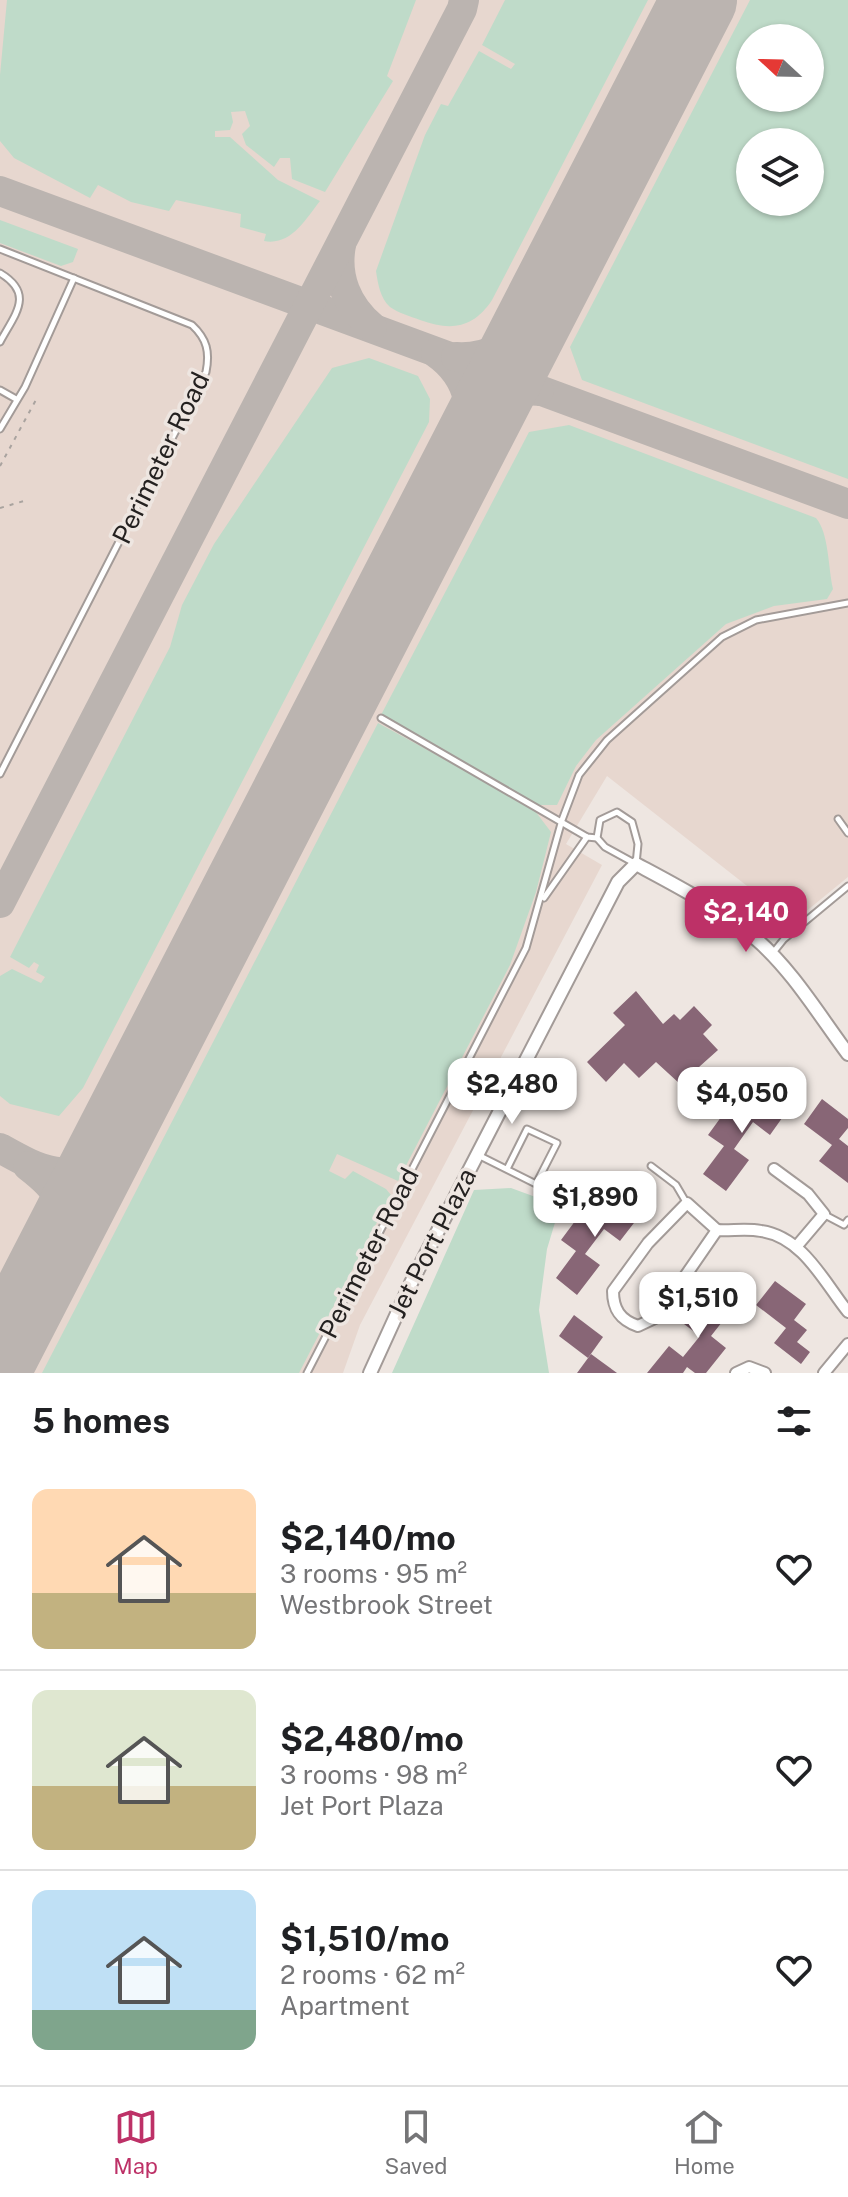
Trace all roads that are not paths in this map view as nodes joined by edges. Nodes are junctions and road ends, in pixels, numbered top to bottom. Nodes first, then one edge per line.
1 (0, 249) edge
2 (0, 273) edge
3 (74, 278) junction
4 (0, 342) edge
5 (0, 390) edge
6 (16, 399) junction
7 (0, 429) edge
8 (848, 603) edge
9 (381, 718) dead end
10 (0, 774) edge
11 (838, 819) dead end
12 (562, 820) junction
13 (848, 833) edge
14 (587, 837) junction
15 (597, 838) junction
16 (636, 864) junction
17 (848, 886) edge
18 (540, 903) junction
19 (772, 954) junction
20 (848, 1054) edge
21 (477, 1154) junction
22 (651, 1166) dead end
23 (507, 1169) junction
24 (774, 1169) dead end
25 (687, 1203) junction
26 (824, 1214) junction
27 (848, 1220) edge
28 (717, 1230) junction
29 (796, 1247) junction
30 (848, 1312) edge
31 (848, 1344) edge
32 (307, 1373) edge
33 (370, 1373) edge
34 (736, 1373) edge
35 (765, 1373) edge
36 (824, 1373) edge

1 - 3 lane, Perimeter Road
2 - 4 lane
3 - 6 lane
3 - 10 lane, Perimeter Road
5 - 6 lane
6 - 7 lane
8 - 12 lane, Perimeter Road
9 - 12 lane
11 - 13 lane
12 - 14 lane
12 - 18 lane, Perimeter Road
14 - 15 lane
14 - 18 lane
15 - 16 lane
15 - 16 lane
16 - 19 street
16 - 21 street, Jet Port Plaza
17 - 19 lane
18 - 32 lane, Perimeter Road
19 - 20 street
21 - 23 lane
21 - 33 street, Jet Port Plaza
22 - 25 lane
23 - 23 lane
24 - 26 street
25 - 28 street
25 - 28 street
26 - 27 lane
26 - 29 street
28 - 29 street
29 - 30 street
31 - 36 street
34 - 35 street

